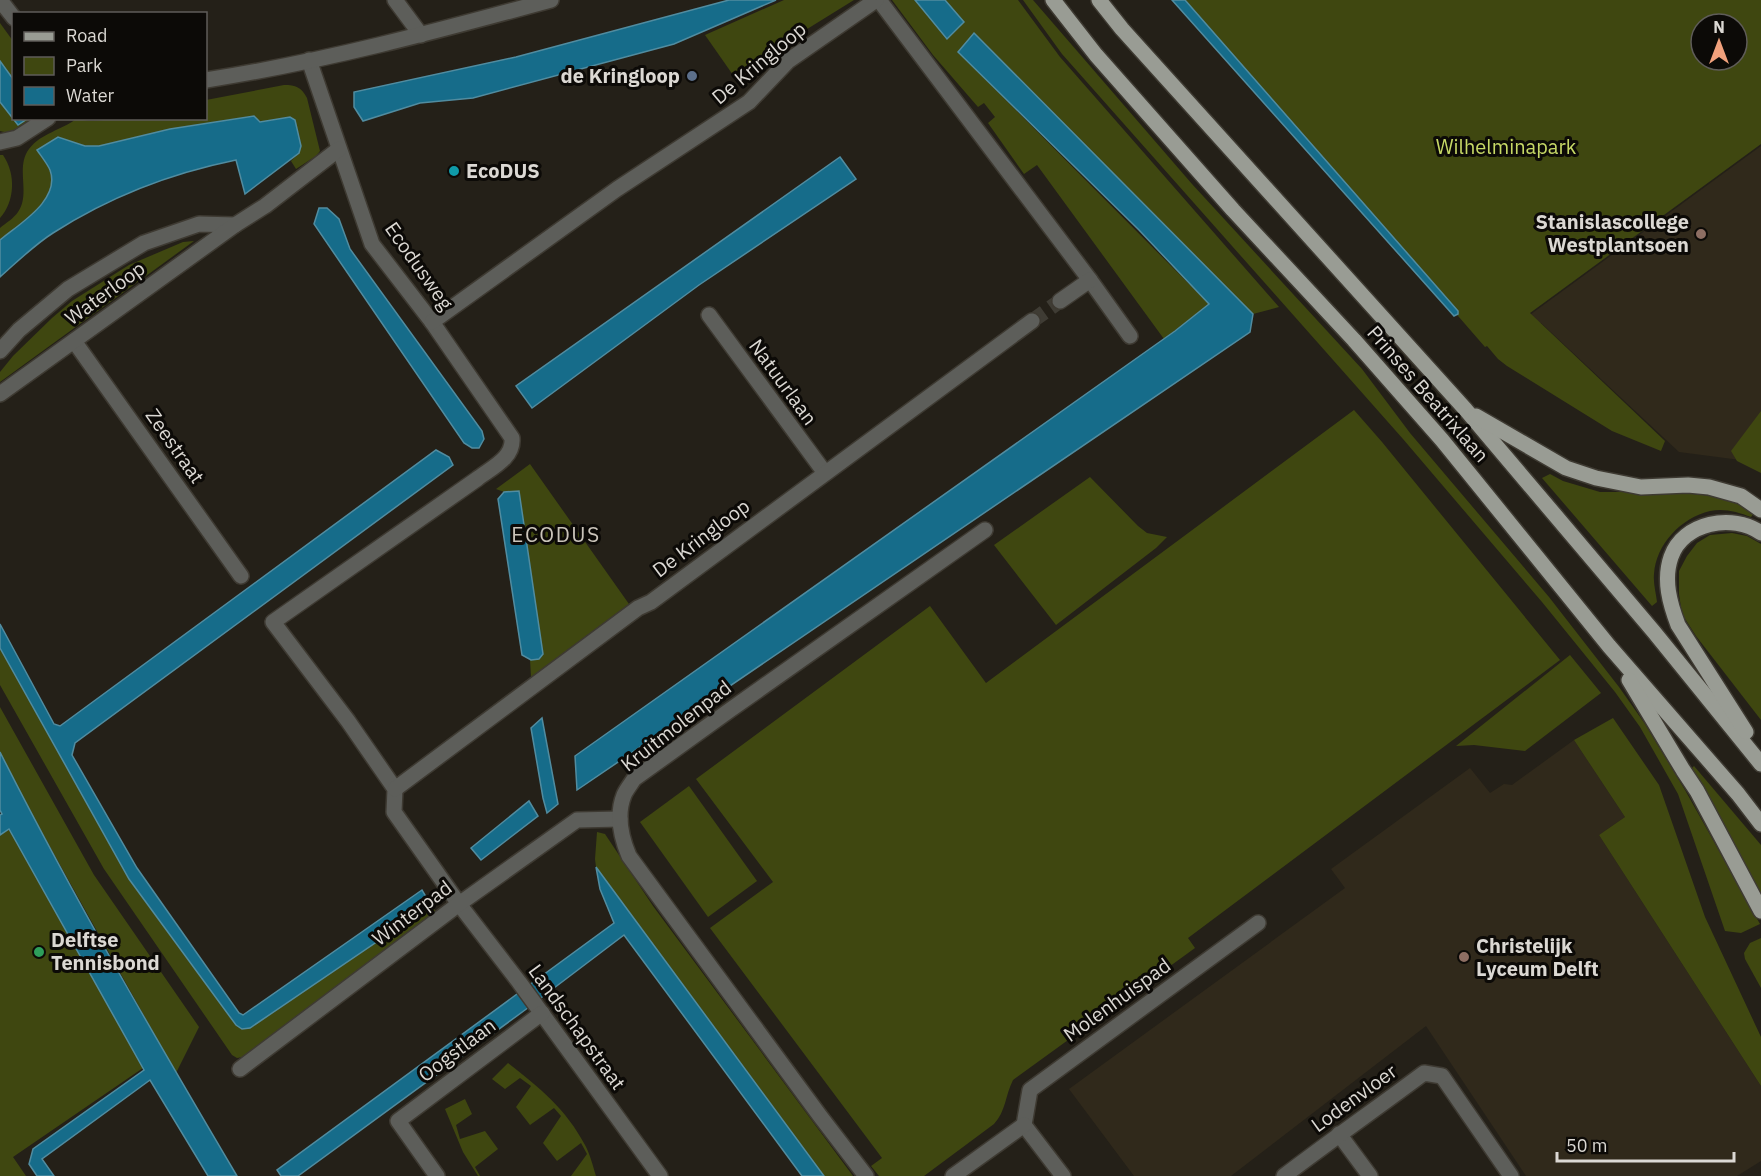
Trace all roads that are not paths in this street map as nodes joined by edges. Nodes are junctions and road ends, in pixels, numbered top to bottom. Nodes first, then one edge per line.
1 (0, 0) edge
2 (395, 0) edge
3 (551, 0) edge
4 (878, 0) edge
5 (1053, 0) edge
6 (1099, 0) edge
7 (12, 15) edge
8 (421, 35) junction
9 (309, 60) junction
10 (207, 80) edge
11 (45, 120) edge
12 (0, 142) edge
13 (339, 149) junction
14 (235, 225) junction
15 (1090, 280) junction
16 (1060, 301) tunnel mouth
17 (709, 315) dead end
18 (1032, 321) tunnel mouth
19 (432, 322) junction
20 (1130, 336) dead end
21 (74, 341) junction
22 (0, 351) edge
23 (0, 394) edge
24 (1466, 410) junction
25 (825, 473) junction
26 (1761, 510) edge
27 (985, 530) dead end
28 (1761, 533) edge
29 (241, 576) dead end
30 (1609, 646) junction
31 (1761, 754) edge
32 (1761, 764) edge
33 (395, 789) junction
34 (620, 819) junction
35 (1761, 824) edge
36 (459, 904) junction
37 (1761, 911) edge
38 (1258, 923) dead end
39 (539, 1009) junction
40 (240, 1069) dead end
41 (1024, 1125) junction
42 (1339, 1134) junction
43 (437, 1176) edge
44 (660, 1176) edge
45 (866, 1176) edge
46 (953, 1176) edge
47 (1063, 1176) edge
48 (1284, 1176) edge
49 (1370, 1176) edge
50 (1511, 1176) edge

1 - 7 street
2 - 8 street
3 - 8 street
4 - 15 street, De Kringloop
4 - 19 street, De Kringloop
5 - 30 main road, Prinses Beatrixlaan
6 - 24 main road, Prinses Beatrixlaan
8 - 9 street
9 - 10 street
9 - 13 street, Ecodusweg
11 - 12 street
13 - 14 street, Waterloop
13 - 19 street, Ecodusweg
14 - 21 street, Waterloop
14 - 22 street, Waterloop
15 - 16 street
15 - 20 street, De Kringloop
17 - 25 street, Natuurlaan
18 - 25 street, De Kringloop
19 - 33 street, Ecodusweg
21 - 23 street, Waterloop
21 - 29 street, Zeestraat
24 - 26 main road
24 - 32 main road, Prinses Beatrixlaan
25 - 33 street, De Kringloop
27 - 34 street, Kruitmolenpad
28 - 31 main road
30 - 35 main road, Prinses Beatrixlaan
30 - 37 main road
33 - 36 street
34 - 36 street, Winterpad
34 - 45 street, Kruitmolenpad
36 - 39 street, Landschapstraat
36 - 40 street, Winterpad
38 - 41 street, Molenhuispad
39 - 43 street, Oogstlaan
39 - 44 street, Landschapstraat
41 - 46 street
41 - 47 street
42 - 48 street, Lodenvloer
42 - 49 street
42 - 50 street, Lodenvloer

